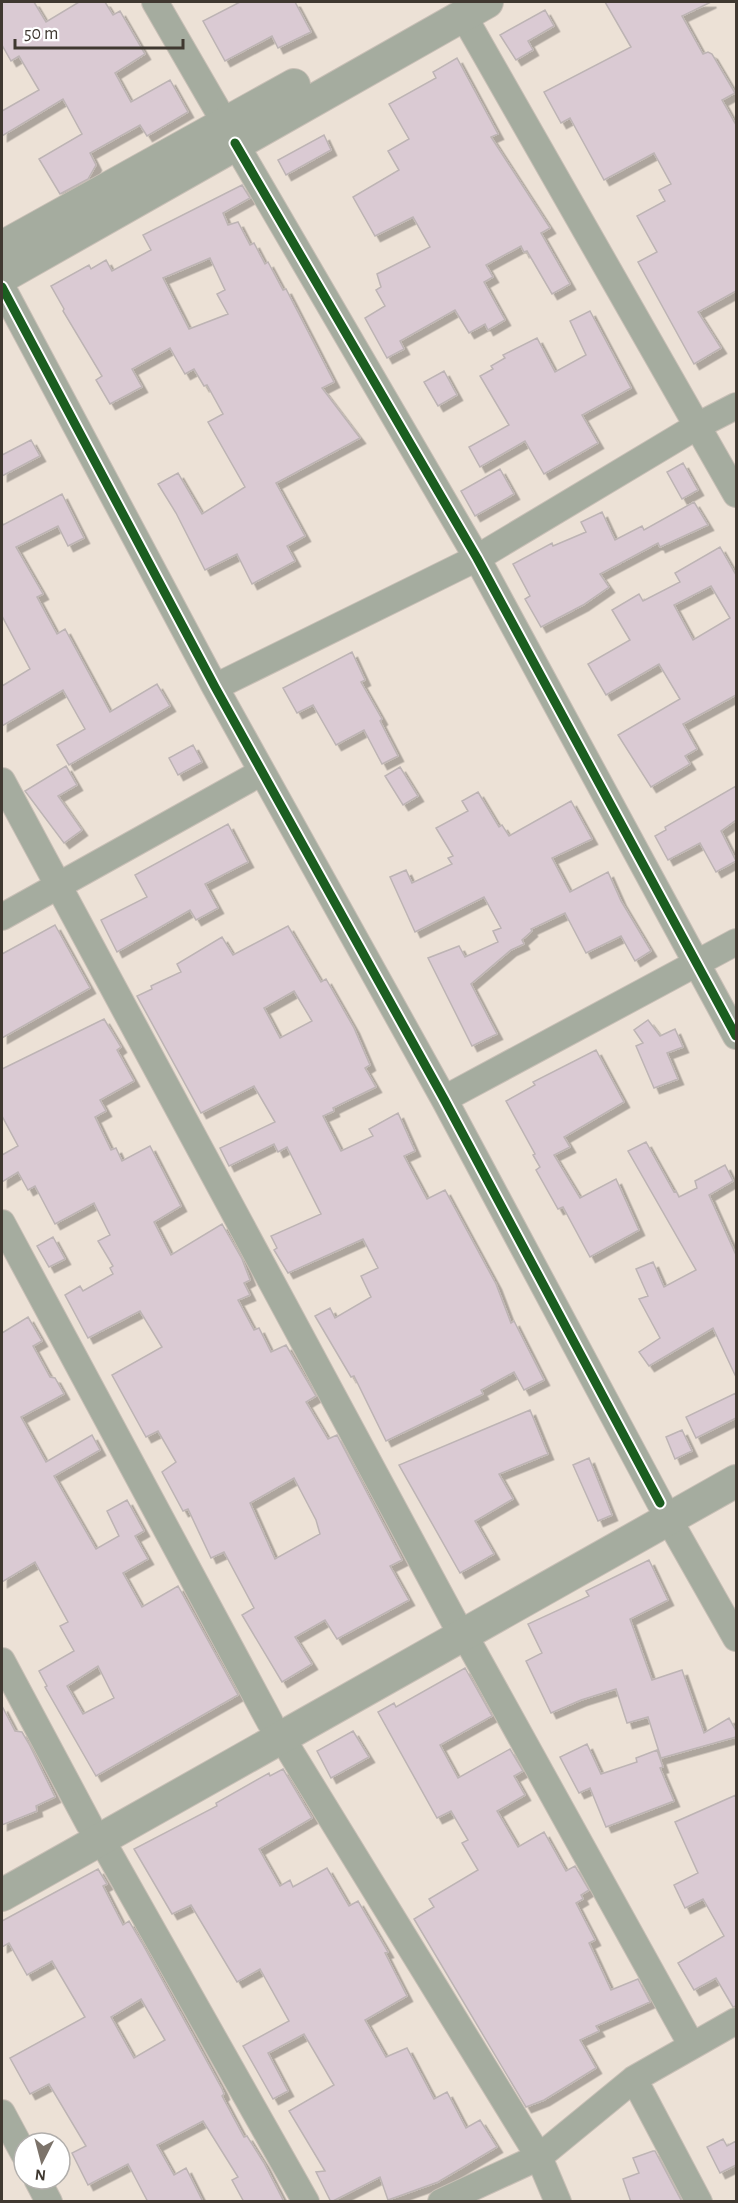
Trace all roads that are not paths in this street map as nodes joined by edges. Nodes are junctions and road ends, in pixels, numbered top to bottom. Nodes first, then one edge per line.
1 (155, 2) edge
2 (465, 6) edge
3 (230, 133) junction
4 (2, 247) edge
5 (2, 277) edge
6 (2, 288) edge
7 (736, 406) edge
8 (699, 425) junction
9 (736, 494) edge
10 (477, 558) junction
11 (214, 687) junction
12 (262, 772) junction
13 (2, 781) edge
14 (57, 885) junction
15 (2, 917) edge
16 (736, 942) edge
17 (697, 964) junction
18 (736, 1036) edge
19 (444, 1099) junction
20 (2, 1222) edge
21 (736, 1463) edge
22 (736, 1481) edge
23 (664, 1511) junction
24 (459, 1628) junction
25 (736, 1638) edge
26 (2, 1661) edge
27 (276, 1730) junction
28 (95, 1832) junction
29 (2, 1875) edge
30 (2, 1895) edge
31 (736, 2021) edge
32 (692, 2046) junction
33 (634, 2079) junction
34 (2, 2113) edge
35 (12, 2132) edge
36 (539, 2157) junction
37 (306, 2202) edge
38 (441, 2202) edge
39 (558, 2202) edge
40 (699, 2202) edge

1 - 3 street
2 - 3 street
2 - 8 street
3 - 4 street
3 - 5 street
3 - 10 street
6 - 11 street
7 - 8 street
8 - 9 street
8 - 10 street
10 - 11 street
10 - 17 street
11 - 12 street
12 - 14 street
12 - 19 street
13 - 14 street
14 - 15 street
14 - 24 street
16 - 17 street
17 - 18 street
17 - 19 street
19 - 23 street
20 - 27 street
21 - 23 street
22 - 23 street
23 - 24 street
23 - 25 street
24 - 27 street
24 - 32 street
26 - 28 street
27 - 28 street
27 - 36 street
28 - 29 street
28 - 30 street
28 - 37 street
31 - 32 street
32 - 33 street
33 - 36 street
33 - 40 street
34 - 35 street
36 - 38 street
36 - 39 street

